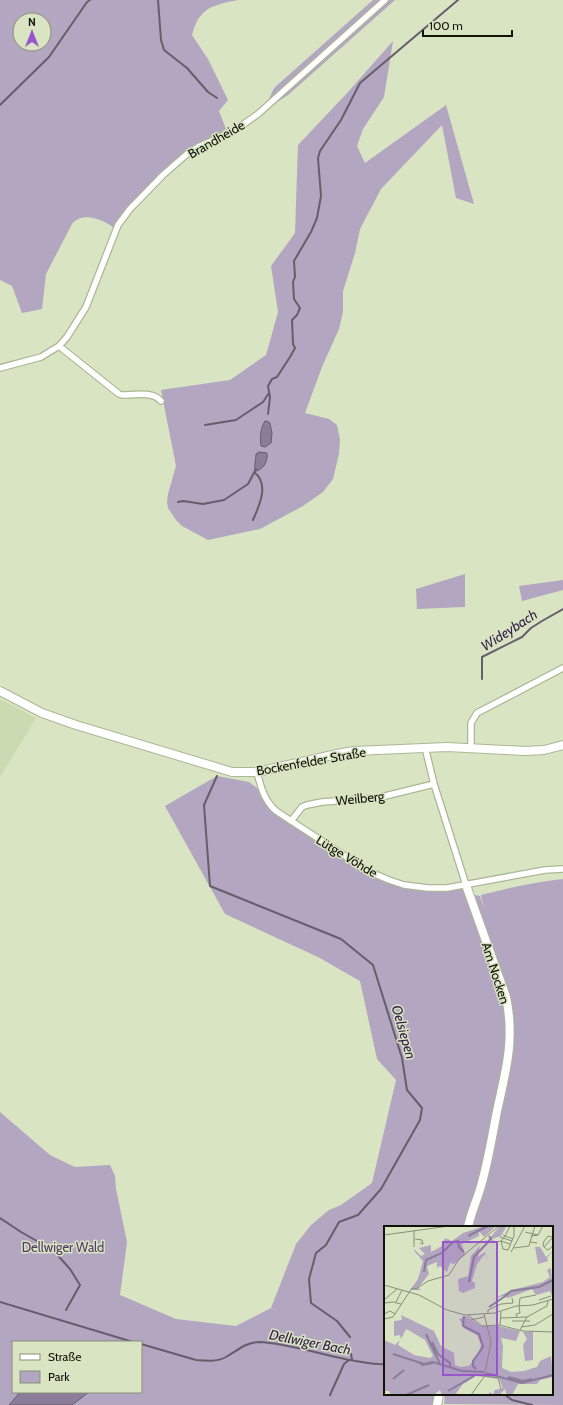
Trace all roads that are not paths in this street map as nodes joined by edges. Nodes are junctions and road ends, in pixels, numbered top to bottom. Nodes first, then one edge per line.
1 (385, 0) edge
2 (58, 346) junction
3 (0, 368) edge
4 (160, 401) dead end
5 (563, 668) edge
6 (0, 691) edge
7 (563, 745) edge
8 (425, 747) junction
9 (471, 748) junction
10 (257, 772) junction
11 (434, 784) junction
12 (291, 821) junction
13 (563, 869) edge
14 (466, 884) junction
15 (468, 1226) edge
16 (439, 1395) edge
17 (437, 1405) edge

1 - 2 street, Brandheide
2 - 3 street, Brandheide
2 - 4 street
5 - 9 street
6 - 10 main road, Bockenfelder Straße
7 - 9 main road, Bockenfelder Straße
8 - 9 main road, Bockenfelder Straße
8 - 10 main road, Bockenfelder Straße
8 - 11 street, Am Nocken
10 - 12 street, Lütge Vöhde
11 - 12 street, Weilberg
11 - 14 street, Am Nocken
12 - 14 street, Lütge Vöhde
13 - 14 street, Lütge Vöhde
14 - 15 main road, Am Nocken
16 - 17 main road

